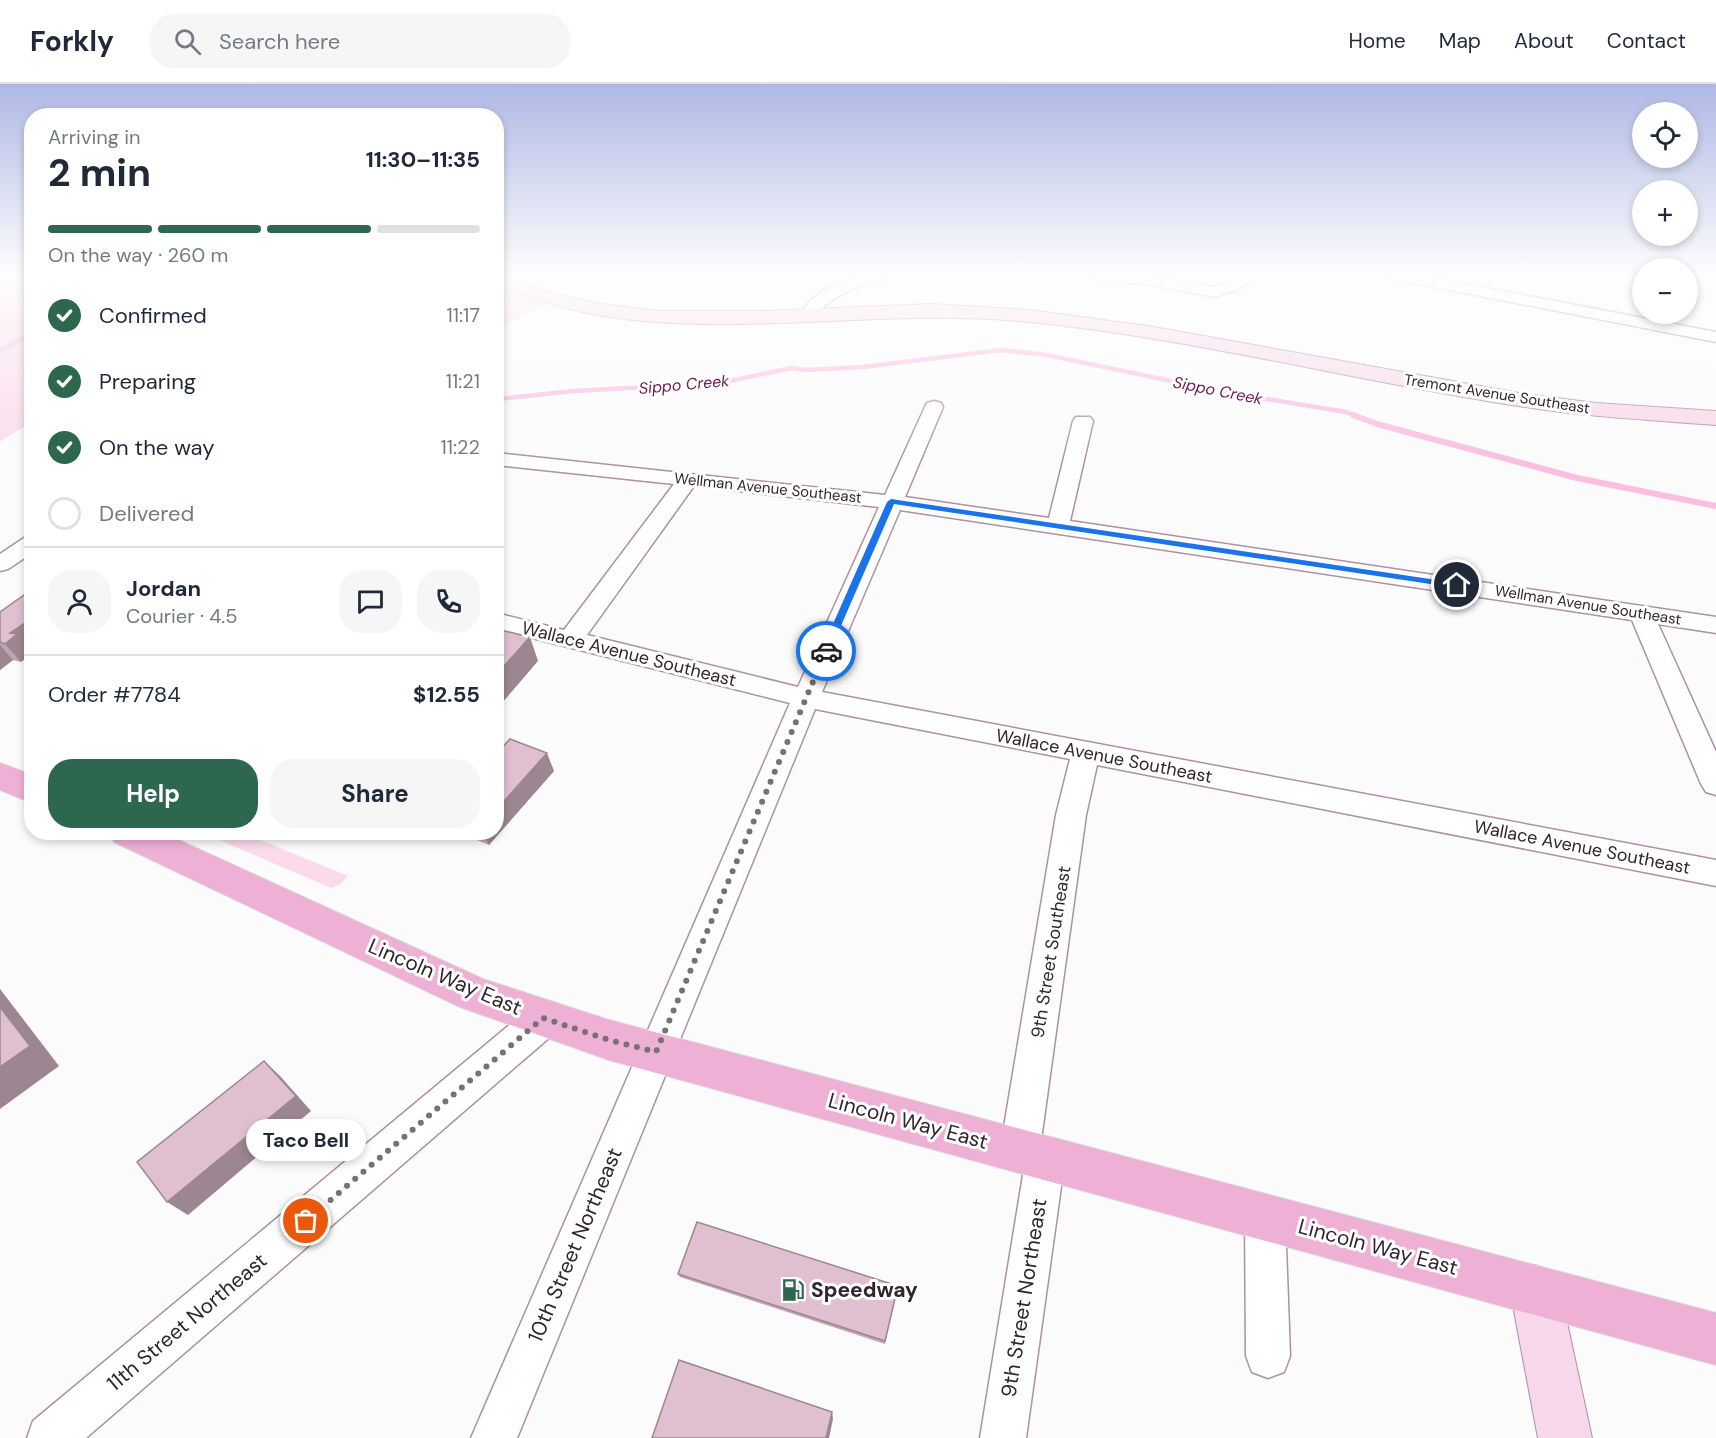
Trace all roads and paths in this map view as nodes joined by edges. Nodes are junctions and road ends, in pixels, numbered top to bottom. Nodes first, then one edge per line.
1 (1174, 337) edge
2 (934, 407) dead end
3 (1716, 417) edge
4 (1083, 421) dead end
5 (504, 463) edge
6 (688, 479) junction
7 (891, 502) junction
8 (1058, 526) junction
9 (24, 548) edge
10 (0, 564) edge
11 (1641, 613) junction
12 (504, 623) edge
13 (1716, 625) edge
14 (570, 640) junction
15 (806, 698) junction
16 (1086, 753) junction
17 (1716, 784) edge
18 (143, 840) edge
19 (1716, 873) edge
20 (543, 1018) junction
21 (656, 1052) junction
22 (1033, 1155) junction
23 (1265, 1217) junction
24 (1535, 1290) junction
25 (1716, 1338) edge
26 (1268, 1356) dead end
27 (50, 1438) edge
28 (494, 1438) edge
29 (1003, 1438) edge
30 (1565, 1438) edge

1 - 3 street, Tremont Avenue Southeast
2 - 7 street, 10th Street Northeast
4 - 8 street
5 - 6 street, Wellman Avenue Southeast
6 - 7 street, Wellman Avenue Southeast
6 - 14 street
7 - 8 street, Wellman Avenue Southeast
7 - 15 street, 10th Street Northeast
8 - 11 street, Wellman Avenue Southeast
9 - 10 street
11 - 13 street, Wellman Avenue Southeast
11 - 17 street
12 - 14 street, Wallace Avenue Southeast
14 - 15 street, Wallace Avenue Southeast
15 - 16 street, Wallace Avenue Southeast
15 - 21 street, 10th Street Northeast
16 - 19 street, Wallace Avenue Southeast
16 - 22 street, 9th Street Southeast
18 - 20 main road, Lincoln Way East
20 - 21 main road, Lincoln Way East
20 - 27 street, 11th Street Northeast
21 - 22 main road, Lincoln Way East
21 - 28 street, 10th Street Northeast
22 - 23 main road, Lincoln Way East
22 - 29 street, 9th Street Northeast
23 - 24 main road, Lincoln Way East
23 - 26 street
24 - 25 main road, Lincoln Way East
24 - 30 street

